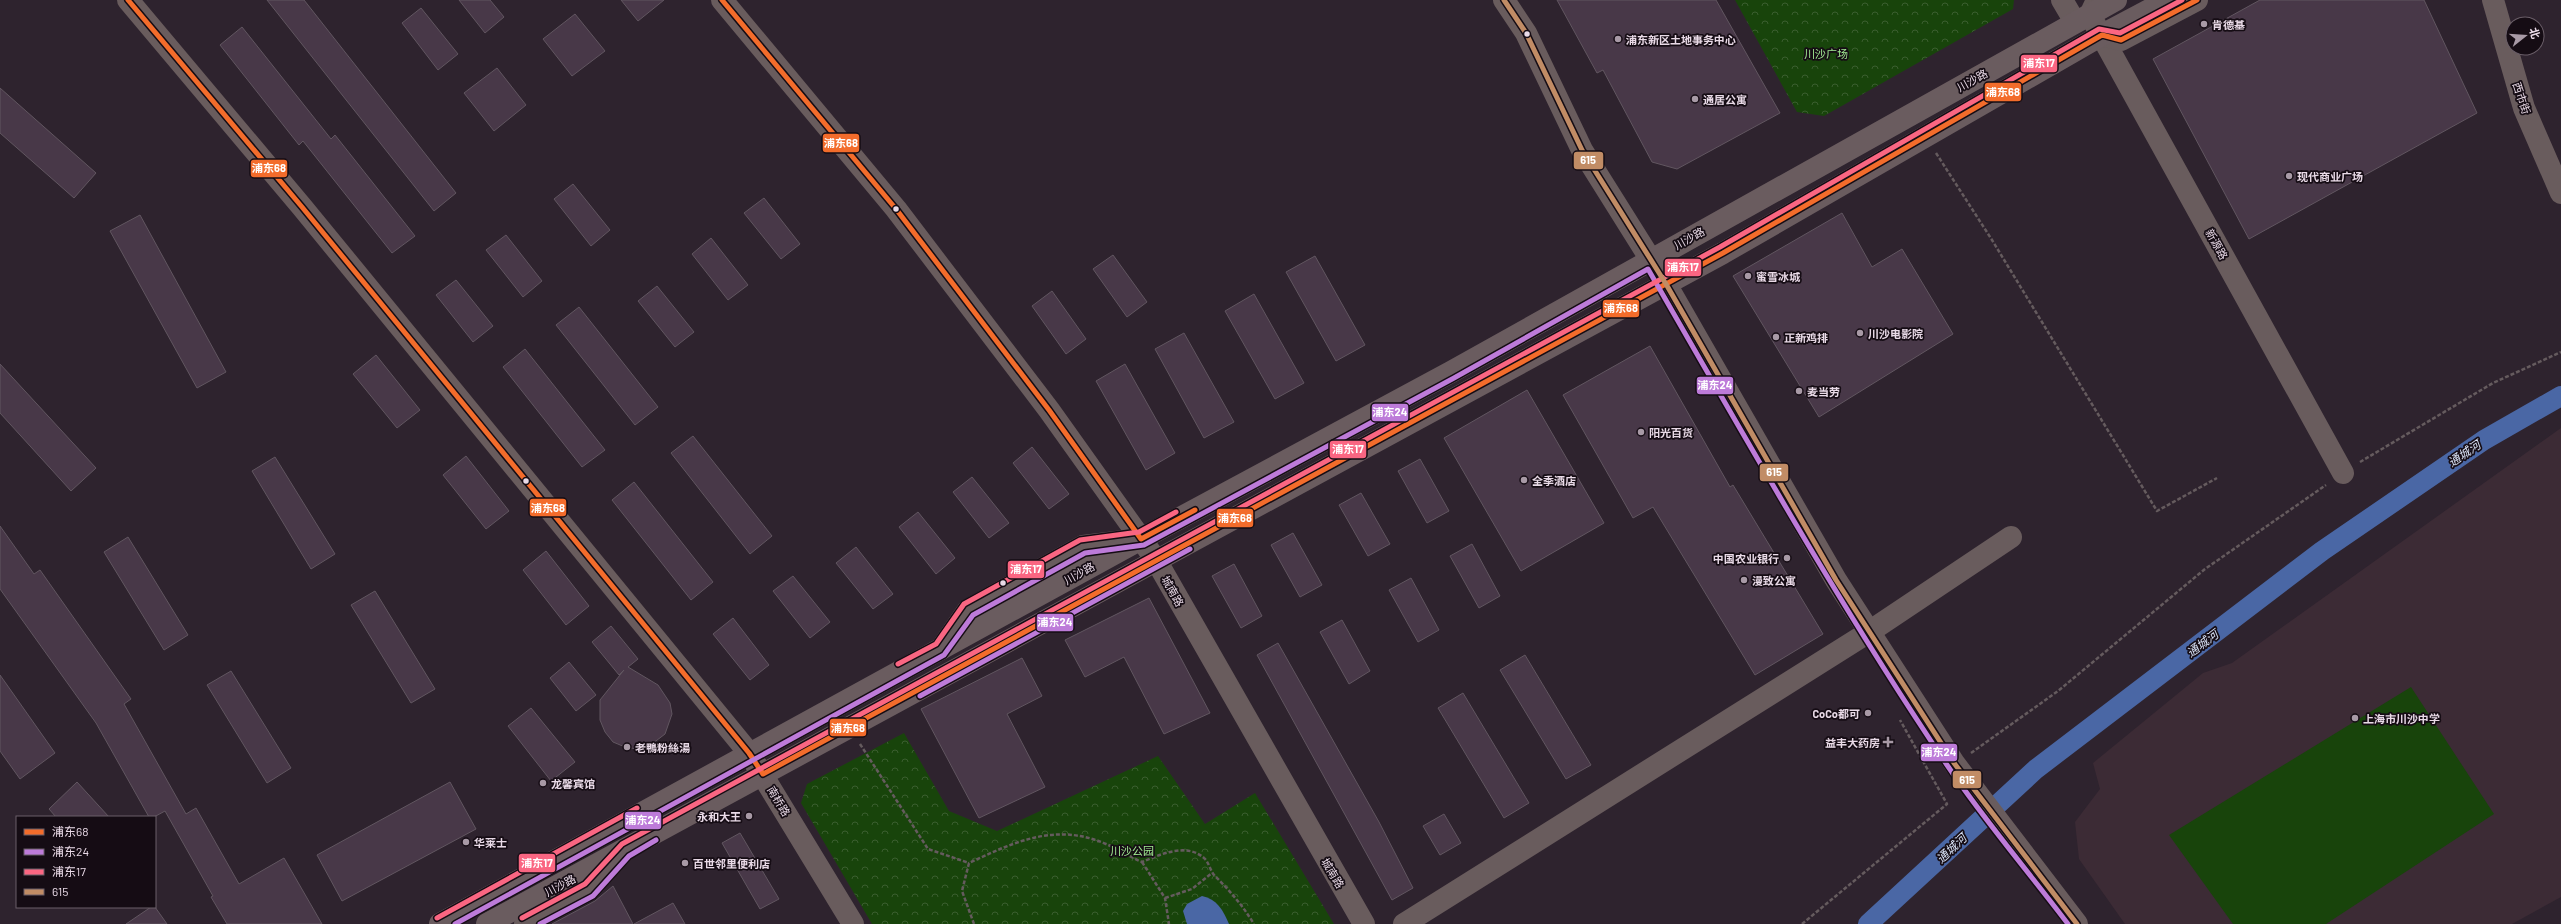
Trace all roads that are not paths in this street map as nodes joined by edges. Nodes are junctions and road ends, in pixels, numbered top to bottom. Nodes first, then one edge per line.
1 (128, 0) edge
2 (722, 0) edge
3 (1504, 0) edge
4 (2062, 0) edge
5 (2116, 0) edge
6 (2168, 0) edge
7 (2197, 0) edge
8 (2492, 0) edge
9 (2087, 12) edge
10 (2102, 35) junction
11 (2561, 193) edge
12 (1651, 260) junction
13 (1666, 284) junction
14 (2343, 473) road end
15 (2011, 537) dead end
16 (1141, 539) junction
17 (1156, 560) junction
18 (1869, 632) junction
19 (749, 753) junction
20 (763, 774) junction
21 (625, 850) junction
22 (440, 924) edge
23 (487, 924) edge
24 (525, 924) edge
25 (853, 924) edge
26 (1364, 924) edge
27 (1404, 924) edge
28 (2077, 924) edge

1 - 19 street, 南桥路
2 - 16 street, 城南路
3 - 12 street
4 - 9 street, 新源路
5 - 9 main road, 川沙路
6 - 10 main road, 川沙路
7 - 10 street
8 - 11 street, 西市街
9 - 10 street, 新源路
9 - 12 main road, 川沙路
10 - 13 main road, 川沙路
10 - 14 street, 新源路
12 - 13 street
12 - 16 main road, 川沙路
13 - 17 main road, 川沙路
13 - 18 street
15 - 18 street
16 - 17 street, 城南路
16 - 19 main road, 川沙路
17 - 20 main road, 川沙路
17 - 26 street, 城南路
18 - 27 street
18 - 28 street
19 - 20 street, 南桥路
19 - 22 main road, 川沙路
20 - 21 main road, 川沙路
20 - 25 street, 南桥路
21 - 23 main road, 川沙路
21 - 24 street

